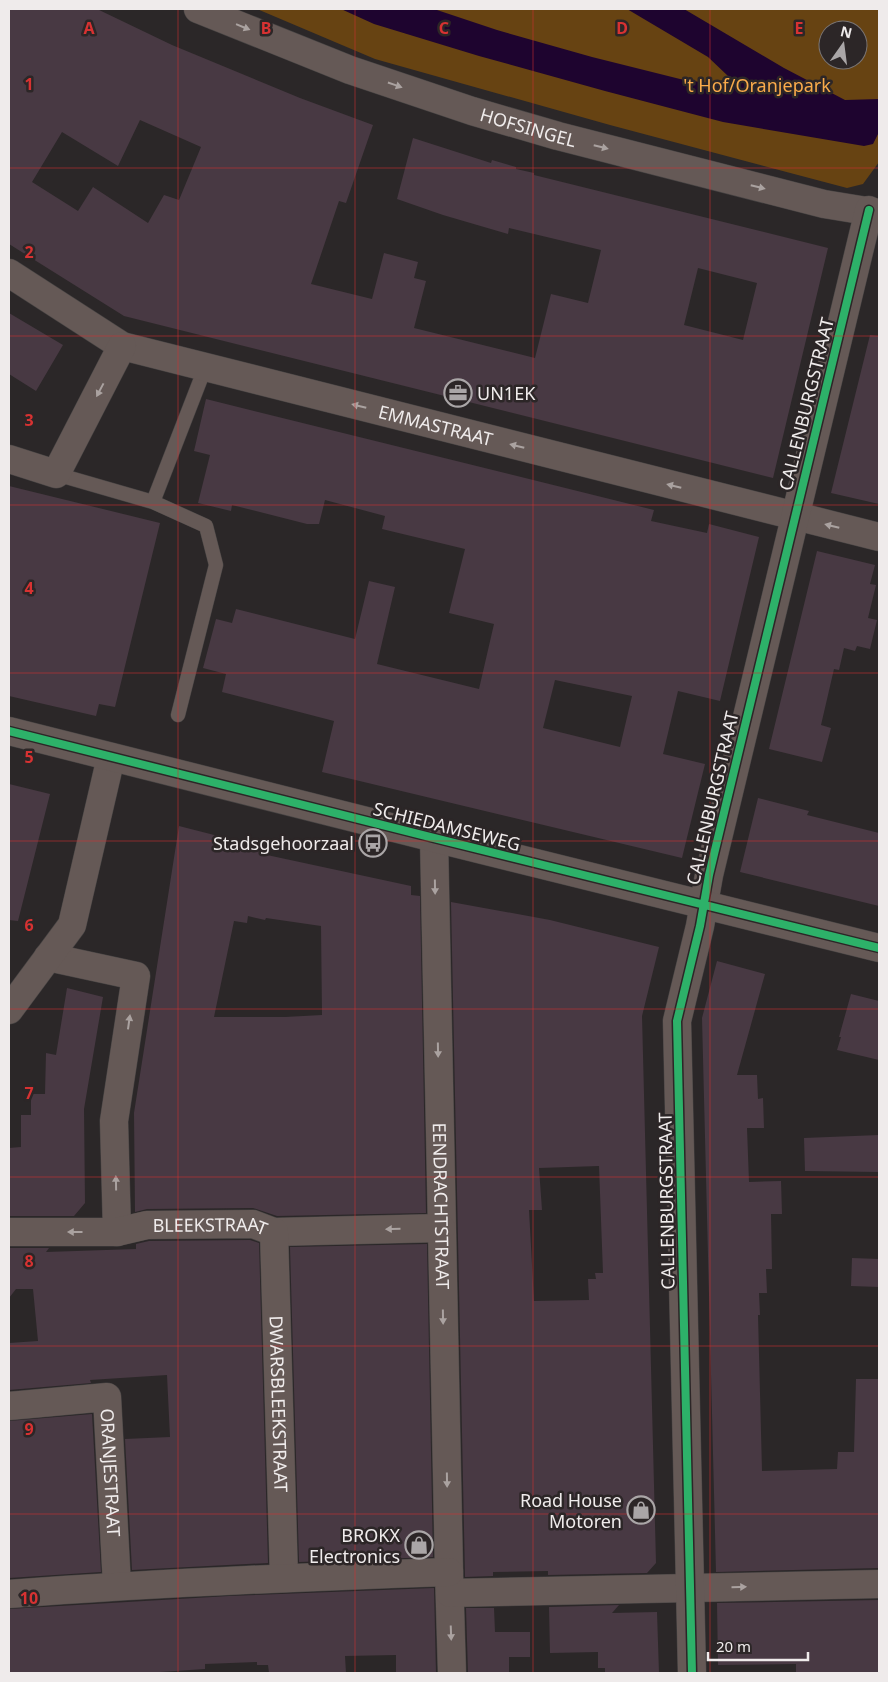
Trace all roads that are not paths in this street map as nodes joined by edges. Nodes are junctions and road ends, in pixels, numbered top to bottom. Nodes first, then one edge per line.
1 (198, 9) edge
2 (876, 207) edge
3 (9, 273) edge
4 (122, 346) junction
5 (205, 368) junction
6 (9, 459) edge
7 (56, 474) junction
8 (153, 502) junction
9 (794, 516) junction
10 (879, 537) edge
11 (178, 715) dead end
12 (9, 731) edge
13 (111, 757) junction
14 (434, 838) junction
15 (704, 904) junction
16 (879, 948) edge
17 (48, 957) junction
18 (9, 1010) edge
19 (441, 1228) junction
20 (9, 1232) edge
21 (117, 1232) junction
22 (274, 1232) junction
23 (9, 1406) edge
24 (284, 1578) junction
25 (449, 1583) junction
26 (879, 1584) edge
27 (117, 1586) junction
28 (690, 1588) junction
29 (9, 1594) edge
30 (452, 1673) edge
31 (692, 1673) edge

1 -> 2 street, HOFSINGEL
2 - 9 street, CALLENBURGSTRAAT
3 - 4 street, EMMASTRAAT
4 - 5 street, EMMASTRAAT
4 -> 7 street
5 - 8 lane
9 -> 5 street, EMMASTRAAT
6 - 7 street
7 - 8 lane
8 - 11 lane
10 -> 9 street, EMMASTRAAT
9 - 15 street, CALLENBURGSTRAAT
12 - 13 street, SCHIEDAMSEWEG
13 - 14 street, SCHIEDAMSEWEG
13 - 17 street
14 - 15 street, SCHIEDAMSEWEG
14 -> 19 street, EENDRACHTSTRAAT
15 - 16 street, SCHIEDAMSEWEG
15 - 28 street, CALLENBURGSTRAAT
17 - 18 street
21 -> 17 street
19 -> 22 street, BLEEKSTRAAT
19 -> 25 street, EENDRACHTSTRAAT
21 -> 20 street, BLEEKSTRAAT
21 - 22 street, BLEEKSTRAAT
22 - 24 street, DWARSBLEEKSTRAAT
23 - 27 street, ORANJESTRAAT
24 - 25 street
24 - 27 street
25 - 28 street
25 -> 30 street, EENDRACHTSTRAAT
28 -> 26 street
27 - 29 street
28 - 31 street, CALLENBURGSTRAAT

